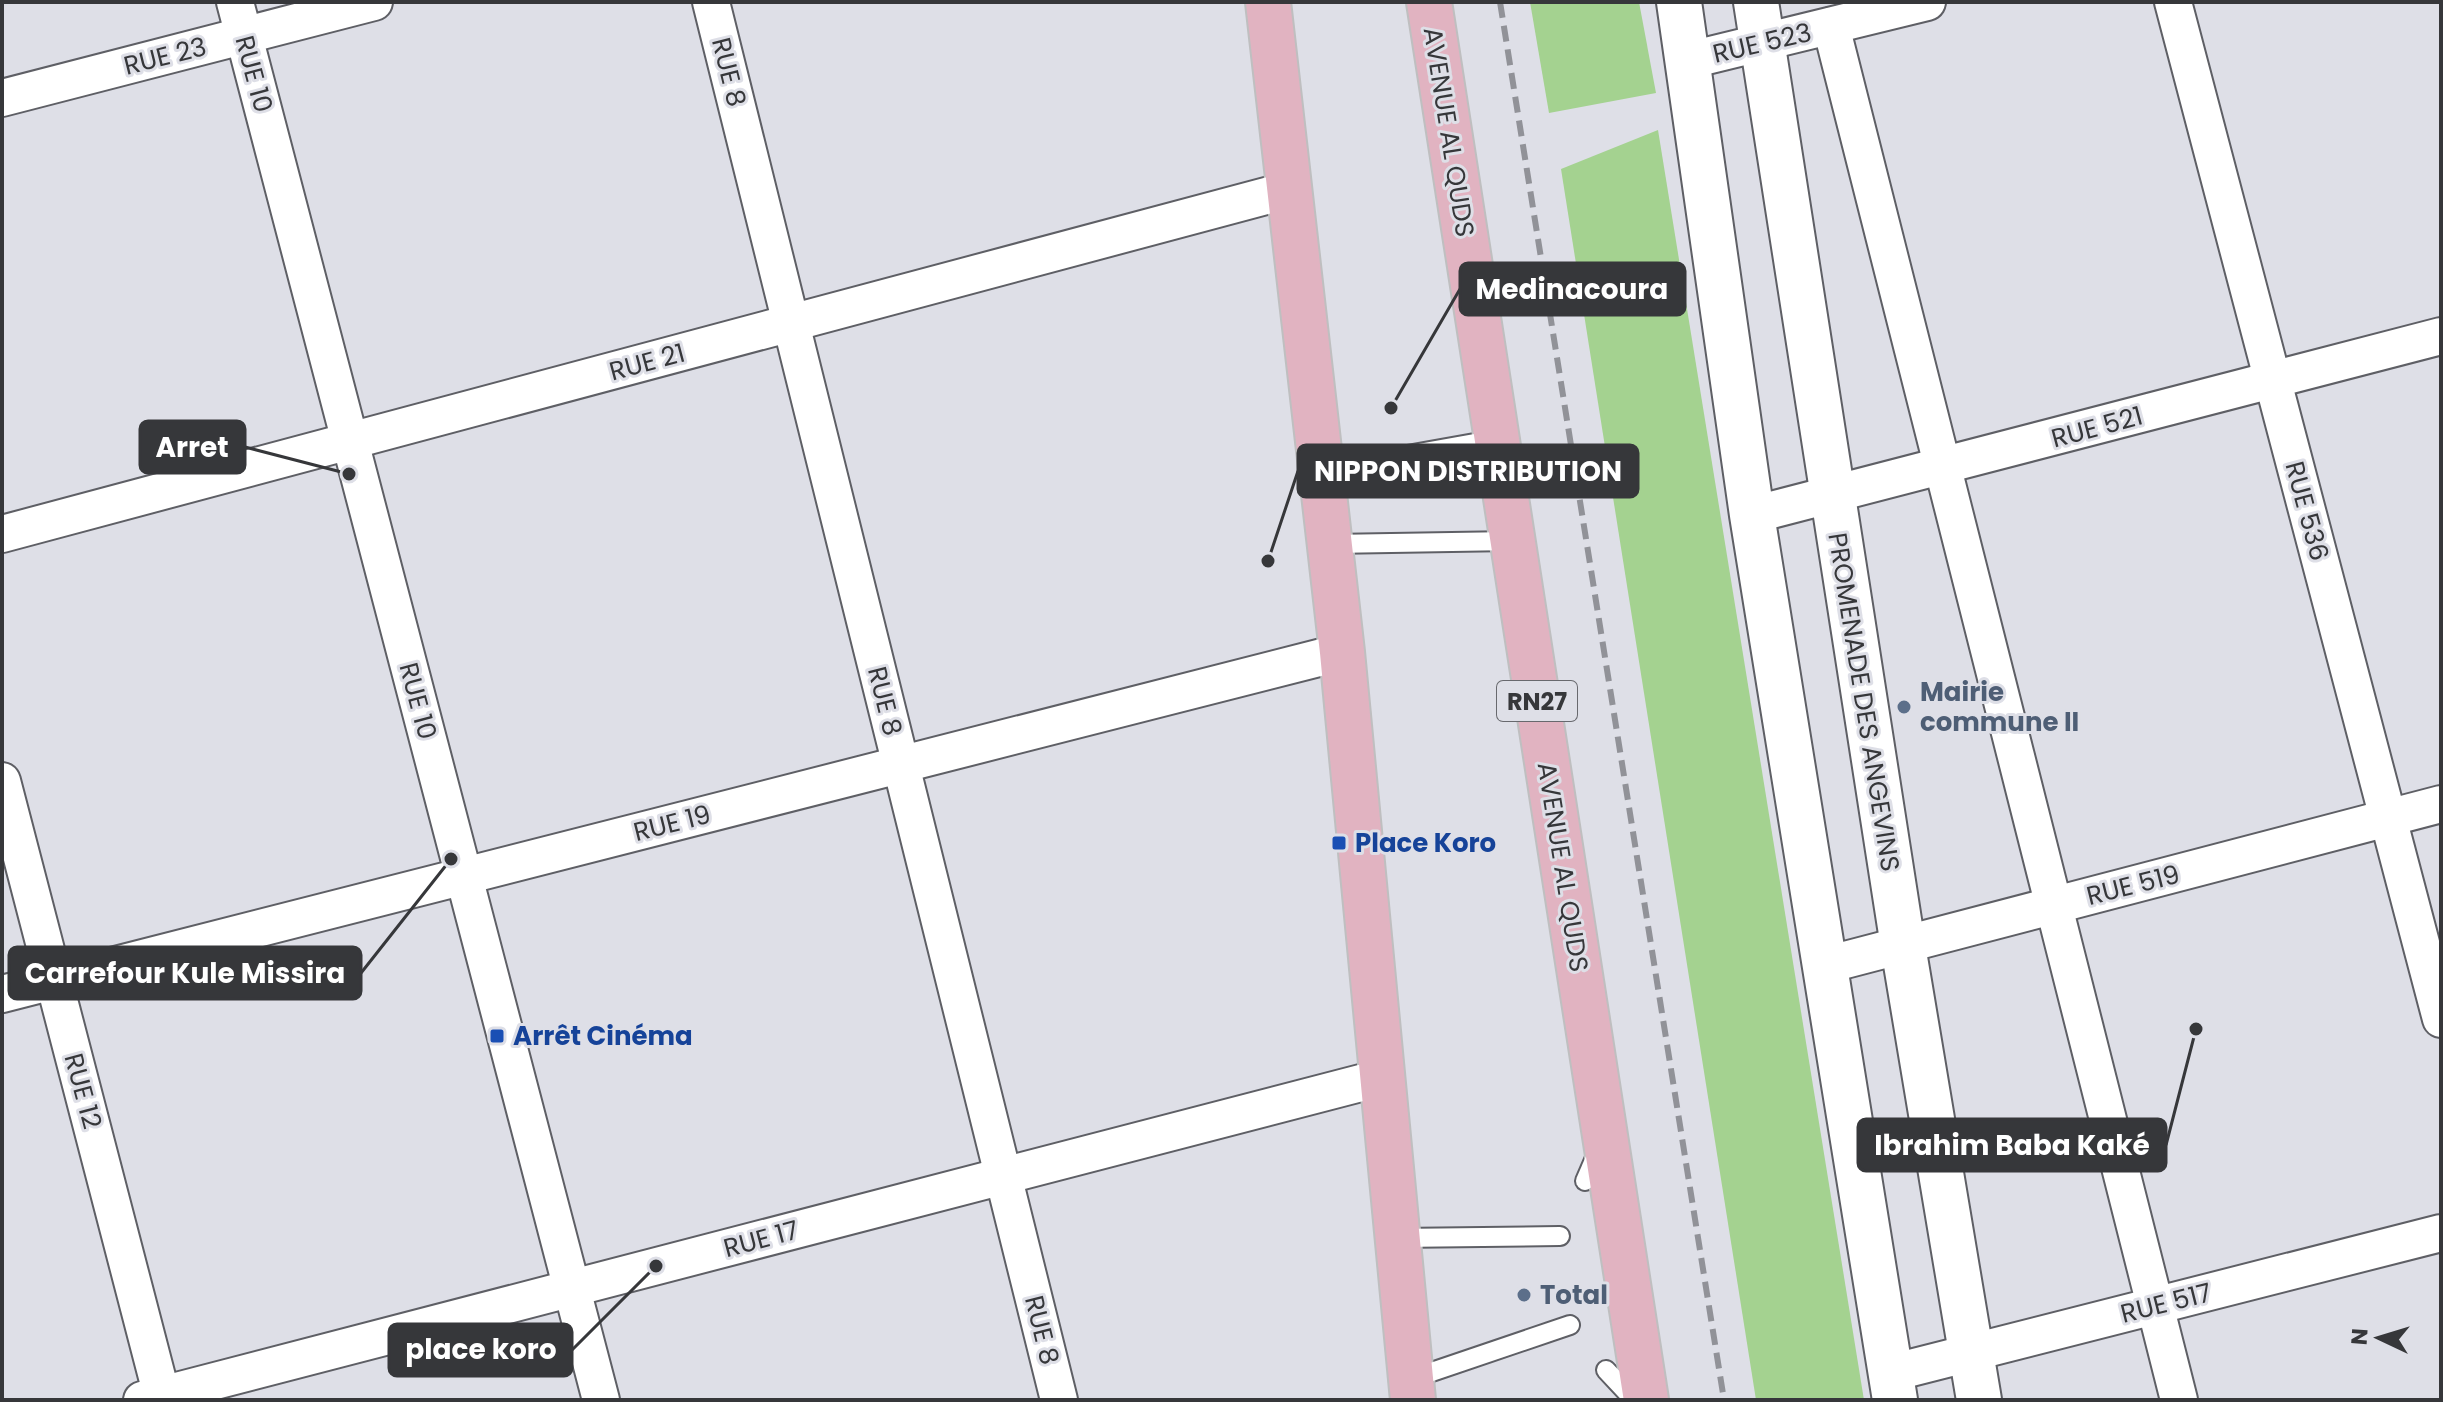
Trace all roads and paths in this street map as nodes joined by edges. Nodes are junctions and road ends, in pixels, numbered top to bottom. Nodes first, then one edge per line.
1 (374, 2) edge
2 (711, 2) edge
3 (1268, 2) edge
4 (1429, 2) edge
5 (1679, 2) edge
6 (1927, 2) edge
7 (2173, 2) edge
8 (239, 19) edge
9 (1760, 23) edge
10 (1831, 26) junction
11 (1690, 60) junction
12 (2, 98) edge
13 (1292, 189) junction
14 (791, 323) junction
15 (2441, 336) edge
16 (2273, 381) junction
17 (1497, 439) junction
18 (350, 441) junction
19 (1396, 459) junction
20 (1943, 467) junction
21 (1323, 470) junction
22 (1396, 486) dead end
23 (1832, 497) junction
24 (1752, 515) junction
25 (2, 534) edge
26 (1513, 541) junction
27 (1331, 544) junction
28 (1342, 652) junction
29 (901, 765) junction
30 (2, 781) edge
31 (2441, 804) edge
32 (2388, 819) junction
33 (464, 877) junction
34 (2054, 905) junction
35 (1903, 946) junction
36 (1826, 965) junction
37 (54, 981) junction
38 (2, 994) edge
39 (2441, 1019) edge
40 (1380, 1078) junction
41 (1604, 1134) junction
42 (1003, 1176) junction
43 (1585, 1181) dead end
44 (2441, 1233) edge
45 (1560, 1236) dead end
46 (1396, 1238) junction
47 (572, 1288) junction
48 (2155, 1306) junction
49 (1570, 1325) dead end
50 (1971, 1352) junction
51 (1606, 1370) dead end
52 (1893, 1386) edge
53 (1412, 1389) edge
54 (156, 1398) edge
55 (601, 1400) edge
56 (1059, 1400) edge
57 (1634, 1400) edge
58 (1646, 1400) edge
59 (1979, 1400) edge
60 (2179, 1400) edge

1 - 8 street, RUE 23
2 - 14 street, RUE 8
3 - 13 main road
4 - 17 main road, AVENUE AL QUDS / RN27
5 - 11 street
6 - 10 street, RUE 523
7 - 16 street, RUE 536
8 - 12 street, RUE 23
8 - 18 street, RUE 10
9 - 10 street, RUE 523
9 - 11 street, RUE 523
9 - 23 street, PROMENADE DES ANGEVINS
10 - 20 street
11 - 24 street
13 - 14 street, RUE 21
13 - 21 main road
14 - 18 street, RUE 21
14 - 29 street, RUE 8
15 - 16 street, RUE 521
16 - 20 street, RUE 521
16 - 32 street, RUE 536
17 - 19 lane
17 - 26 main road, AVENUE AL QUDS / RN27
18 - 25 street, RUE 21
18 - 33 street, RUE 10
19 - 21 lane
19 - 22 lane
20 - 23 street, RUE 521
20 - 34 street
21 - 27 main road
23 - 24 street, RUE 521
23 - 35 street, PROMENADE DES ANGEVINS
24 - 36 street
26 - 27 lane
26 - 41 main road, AVENUE AL QUDS / RN27
27 - 28 main road
28 - 29 street, RUE 19
28 - 40 main road
29 - 33 street, RUE 19
29 - 42 street, RUE 8
30 - 37 street, RUE 12
31 - 32 street, RUE 519
32 - 34 street, RUE 519
32 - 39 street, RUE 536
33 - 37 street, RUE 19
33 - 47 street, RUE 10
34 - 35 street, RUE 519
34 - 48 street
35 - 36 street, RUE 519
35 - 50 street, PROMENADE DES ANGEVINS
36 - 52 street
37 - 38 street, RUE 19
37 - 54 street, RUE 12
40 - 42 street, RUE 17
40 - 46 main road
41 - 43 lane
41 - 58 main road, AVENUE AL QUDS / RN27
42 - 47 street, RUE 17
42 - 56 street, RUE 8
44 - 48 street, RUE 517
45 - 46 lane
46 - 53 main road
47 - 54 street, RUE 17
47 - 55 street, RUE 10
48 - 50 street, RUE 517
48 - 60 street
49 - 53 lane
50 - 52 street, RUE 517
50 - 59 street, PROMENADE DES ANGEVINS
51 - 57 lane

